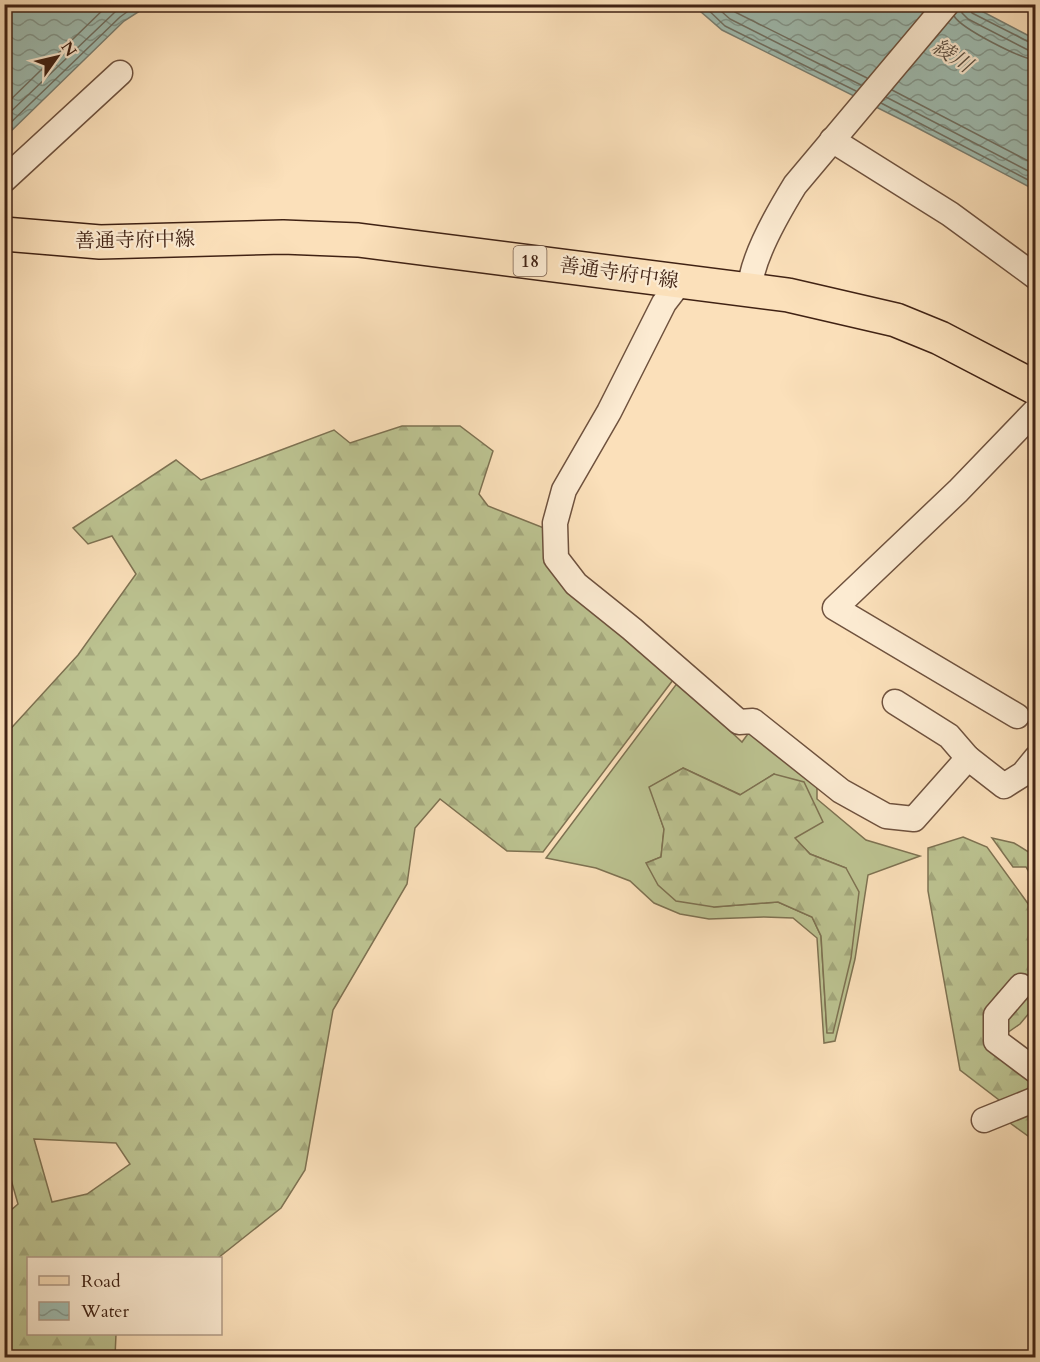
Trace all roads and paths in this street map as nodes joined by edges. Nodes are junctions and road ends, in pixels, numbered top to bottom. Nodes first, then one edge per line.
1 (946, 4) edge
2 (120, 73) dead end
3 (835, 138) junction
4 (4, 180) edge
5 (4, 234) edge
6 (1035, 277) edge
7 (681, 281) junction
8 (750, 290) junction
9 (1035, 388) edge
10 (1035, 410) edge
11 (896, 702) dead end
12 (1017, 716) dead end
13 (968, 758) junction
14 (1031, 772) edge
15 (1022, 986) dead end
16 (1035, 1071) edge
17 (1035, 1099) edge
18 (984, 1120) dead end

1 - 3 street
2 - 4 street
3 - 6 street
3 - 8 street
5 - 7 main road, 善通寺府中線 / 18
7 - 8 main road, 善通寺府中線 / 18
7 - 13 street
8 - 9 main road, 善通寺府中線 / 18
10 - 12 street
11 - 13 street
13 - 14 street
15 - 16 street
17 - 18 street

